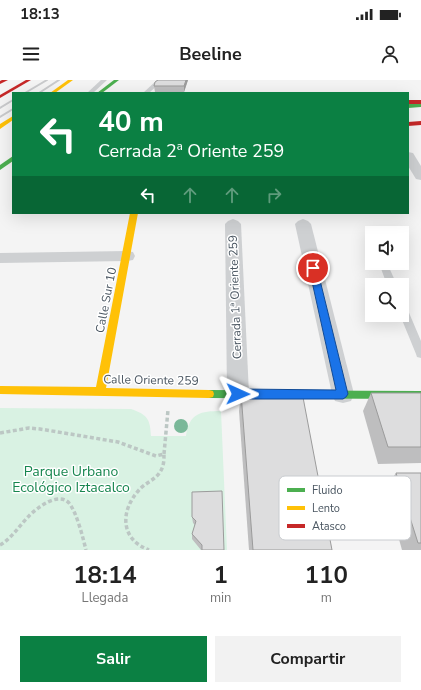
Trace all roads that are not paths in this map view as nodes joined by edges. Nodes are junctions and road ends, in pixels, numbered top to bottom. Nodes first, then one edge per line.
1 (6, 80) edge
2 (29, 80) edge
3 (72, 80) edge
4 (104, 80) edge
5 (117, 80) edge
6 (160, 80) edge
7 (0, 83) edge
8 (54, 92) edge
9 (91, 92) edge
10 (100, 92) edge
11 (147, 92) edge
12 (0, 97) edge
13 (409, 102) edge
14 (421, 102) edge
15 (409, 106) edge
16 (421, 106) edge
17 (409, 111) edge
18 (421, 111) edge
19 (12, 120) edge
20 (0, 121) edge
21 (12, 121) edge
22 (421, 123) edge
23 (409, 124) edge
24 (0, 127) edge
25 (409, 158) edge
26 (12, 159) edge
27 (0, 168) edge
28 (421, 176) edge
29 (134, 214) edge
30 (233, 224) dead end
31 (303, 224) dead end
32 (127, 256) junction
33 (0, 258) edge
34 (408, 322) edge
35 (421, 354) edge
36 (0, 390) edge
37 (100, 392) junction
38 (238, 394) junction
39 (343, 394) junction
40 (421, 395) edge

1 - 7 main road
2 - 12 main road
3 - 8 main road
4 - 9 lane
5 - 10 main road
6 - 11 lane
13 - 14 main road
15 - 16 main road
17 - 18 main road
19 - 20 main road
21 - 24 main road
22 - 23 main road
25 - 28 street
26 - 27 main road
29 - 32 main road, Calle Sur 10
30 - 38 street, Cerrada 1ª Oriente 259
31 - 39 street
32 - 33 street
32 - 37 main road, Calle Sur 10
34 - 35 lane
36 - 37 main road, Calle Oriente 259
37 - 38 main road, Calle Oriente 259
38 - 39 main road, Calle Oriente 259
39 - 40 main road, Calle Oriente 259

